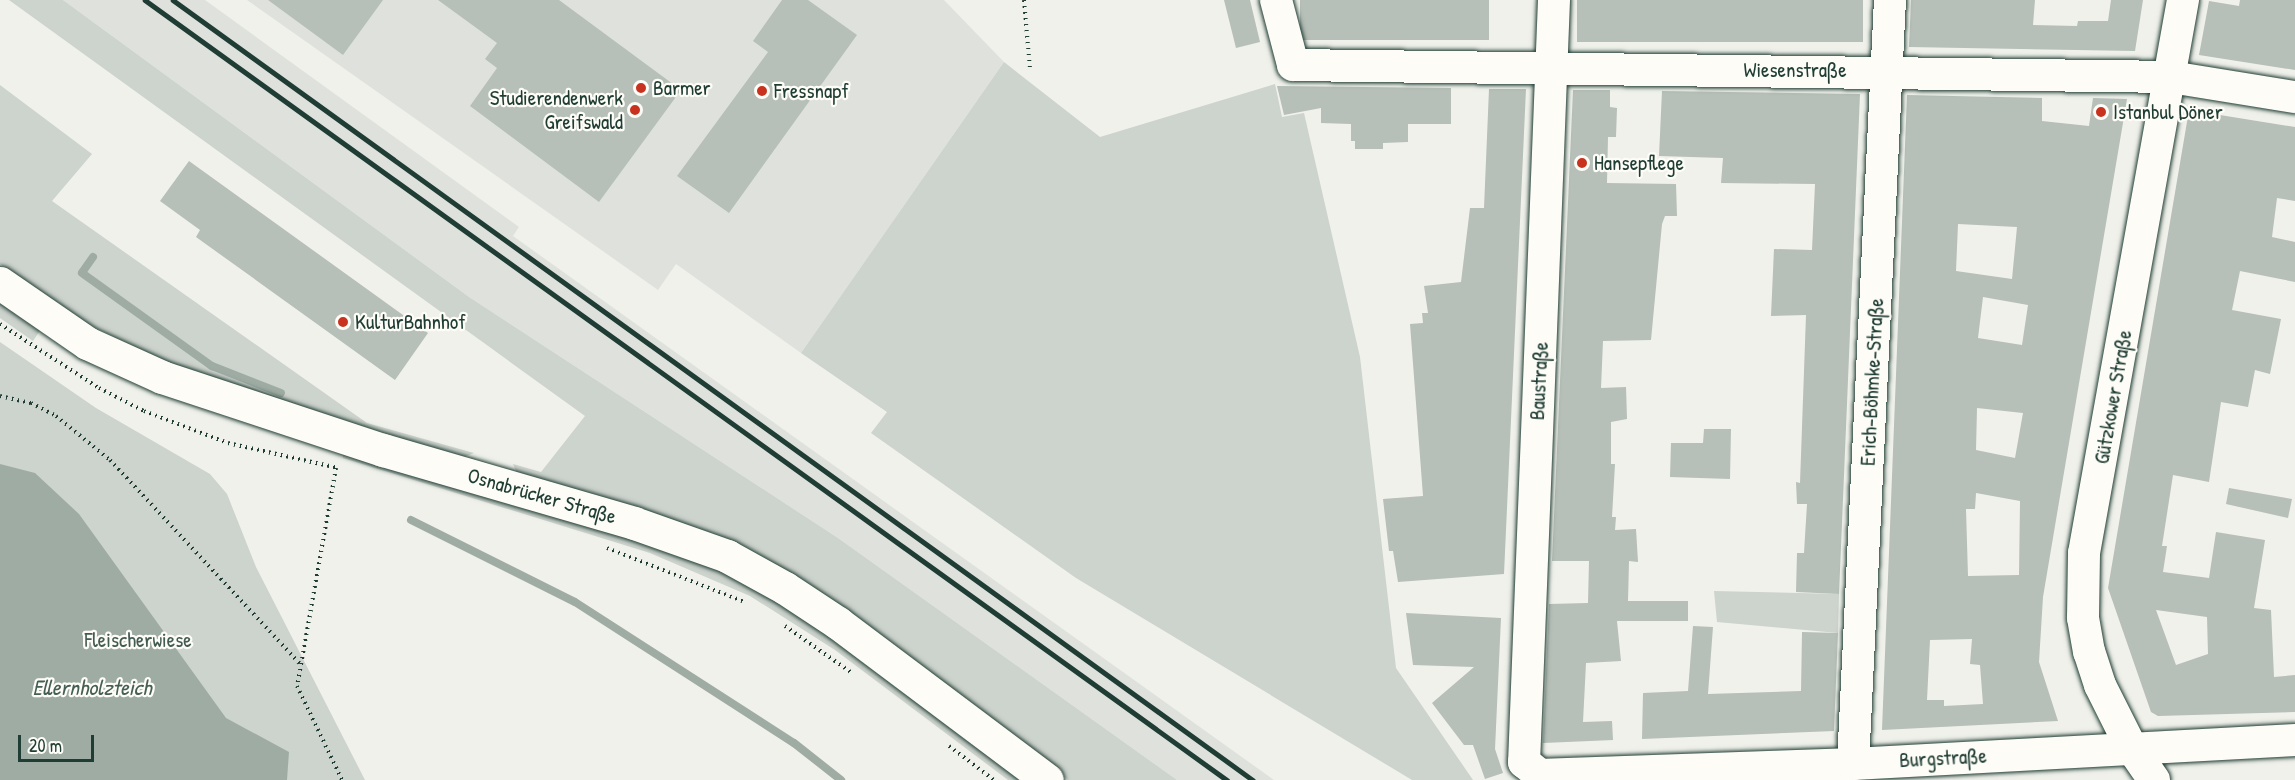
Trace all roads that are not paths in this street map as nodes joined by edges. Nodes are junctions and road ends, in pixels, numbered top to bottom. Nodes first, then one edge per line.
1 (1276, 0) edge
2 (1554, 0) edge
3 (1890, 0) edge
4 (2183, 0) edge
5 (1553, 68) junction
6 (1887, 71) junction
7 (2171, 77) junction
8 (2295, 97) edge
9 (0, 283) edge
10 (2295, 740) edge
11 (2131, 747) junction
12 (1524, 762) joint
13 (1853, 764) junction
14 (1047, 780) edge
15 (2154, 780) edge

1 - 5 street, Wiesenstraße
2 - 5 street, Baustraße
3 - 6 street, Erich-Böhmke-Straße
4 - 7 street, Gützkower Straße
5 - 6 street, Wiesenstraße
5 - 12 street, Baustraße
6 - 7 street, Wiesenstraße
6 - 13 street, Erich-Böhmke-Straße
7 - 8 street, Wiesenstraße
7 - 11 street, Gützkower Straße
9 - 14 main road, Osnabrücker Straße
10 - 11 street, Burgstraße
11 - 13 street, Burgstraße
11 - 15 street, Gützkower Straße
12 - 13 street, Burgstraße

